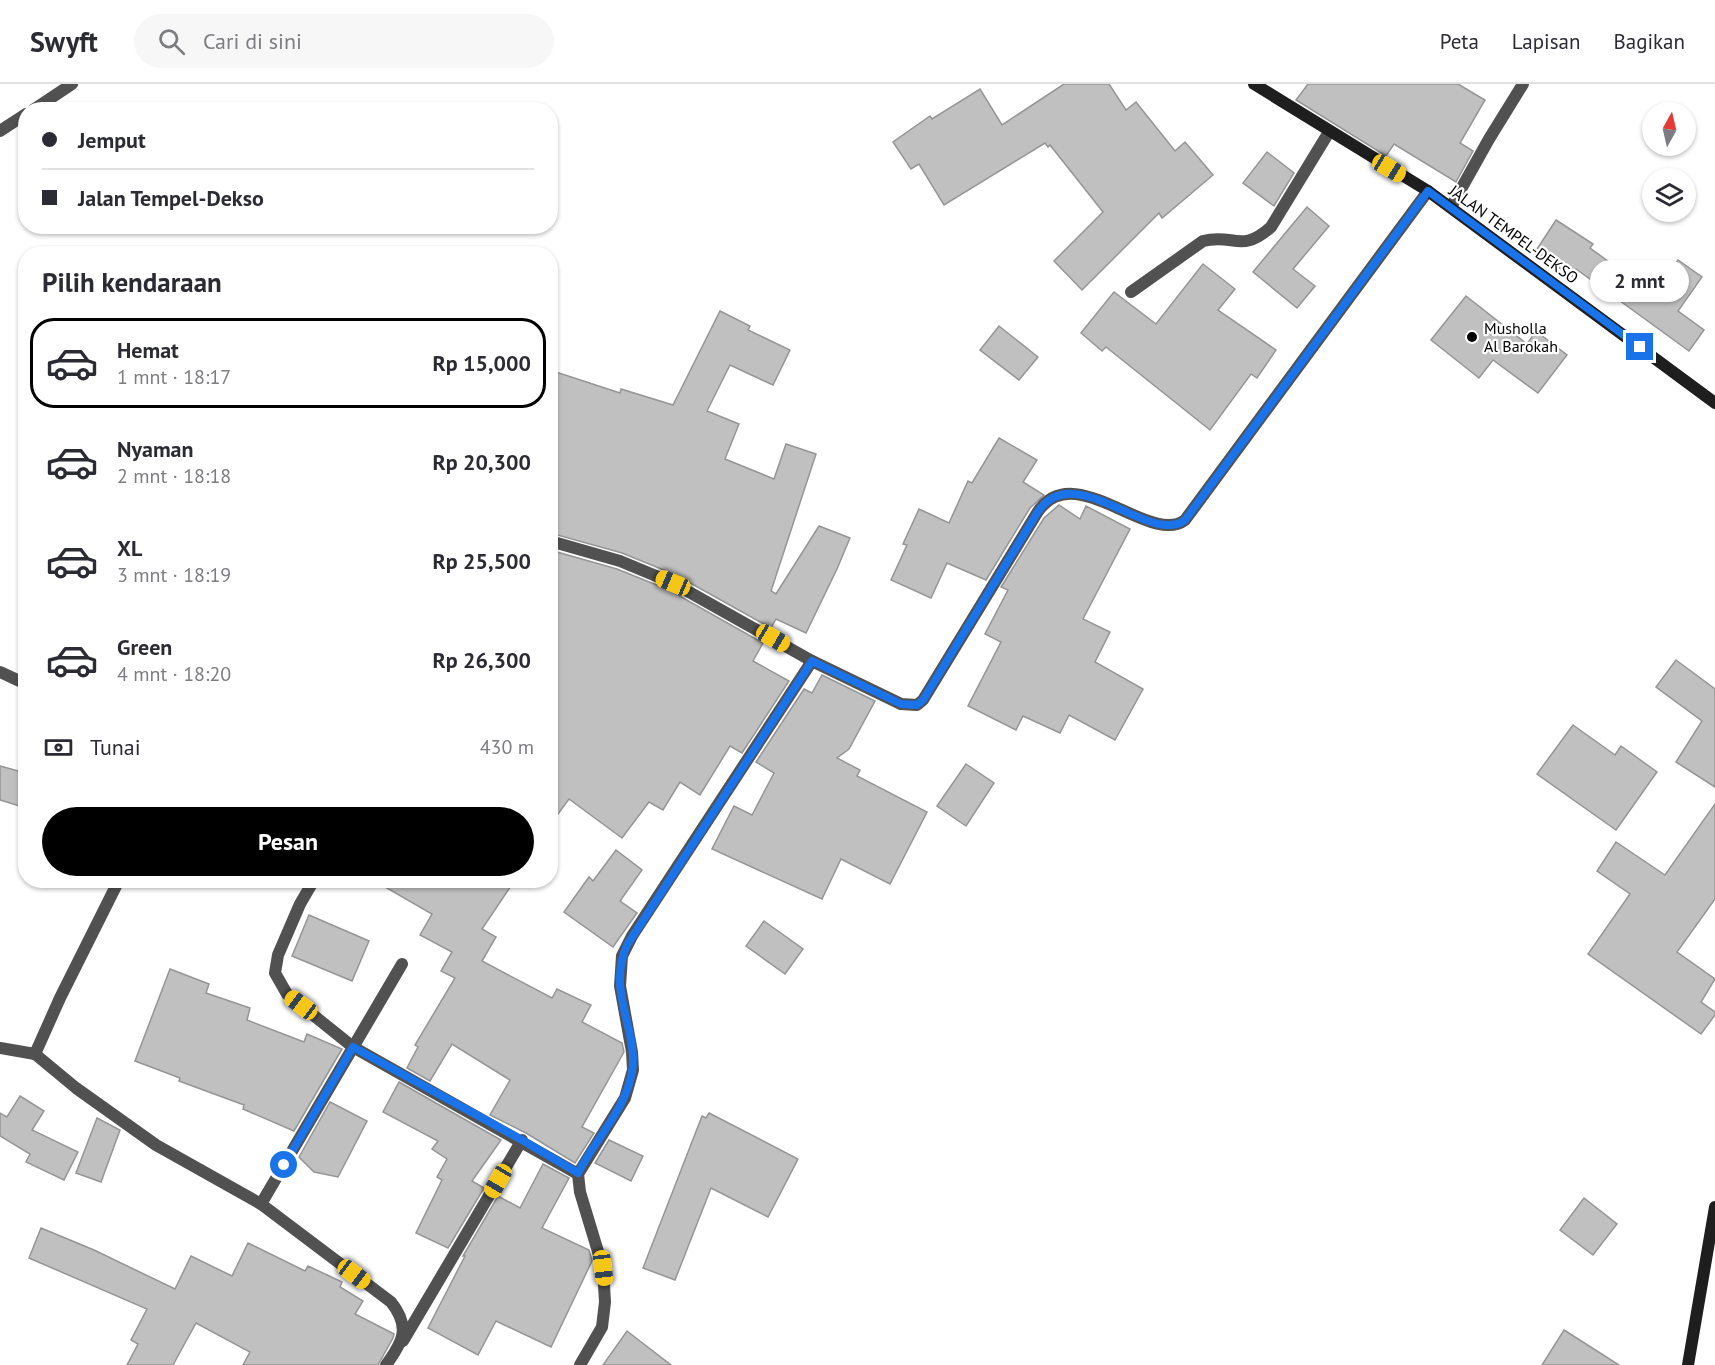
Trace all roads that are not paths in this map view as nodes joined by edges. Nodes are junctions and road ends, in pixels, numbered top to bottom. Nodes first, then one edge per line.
1 (72, 84) edge
2 (1254, 84) edge
3 (1523, 84) edge
4 (45, 102) edge
5 (18, 119) edge
6 (0, 130) edge
7 (1329, 132) junction
8 (1428, 191) junction
9 (1450, 207) junction
10 (1131, 292) dead end
11 (1715, 404) edge
12 (558, 543) edge
13 (812, 661) junction
14 (0, 672) edge
15 (18, 680) edge
16 (115, 888) edge
17 (309, 888) edge
18 (402, 964) dead end
19 (353, 1047) junction
20 (0, 1048) edge
21 (35, 1054) junction
22 (522, 1140) junction
23 (578, 1173) junction
24 (261, 1204) junction
25 (1715, 1207) edge
26 (401, 1345) junction
27 (386, 1365) edge
28 (580, 1365) edge
29 (1688, 1365) edge

1 - 4 street
2 - 7 main road, JALAN TEMPEL-DEKSO
3 - 9 street
5 - 6 street
7 - 8 main road, JALAN TEMPEL-DEKSO
7 - 10 street
8 - 9 main road, JALAN TEMPEL-DEKSO
8 - 13 street
9 - 11 main road, JALAN TEMPEL-DEKSO
12 - 13 street
13 - 23 street
14 - 15 street
16 - 21 street
17 - 19 street
18 - 19 street
19 - 22 street
19 - 24 street
20 - 21 street
21 - 24 street
22 - 23 street
22 - 26 street
23 - 28 street
24 - 26 street
25 - 29 main road
26 - 27 street

